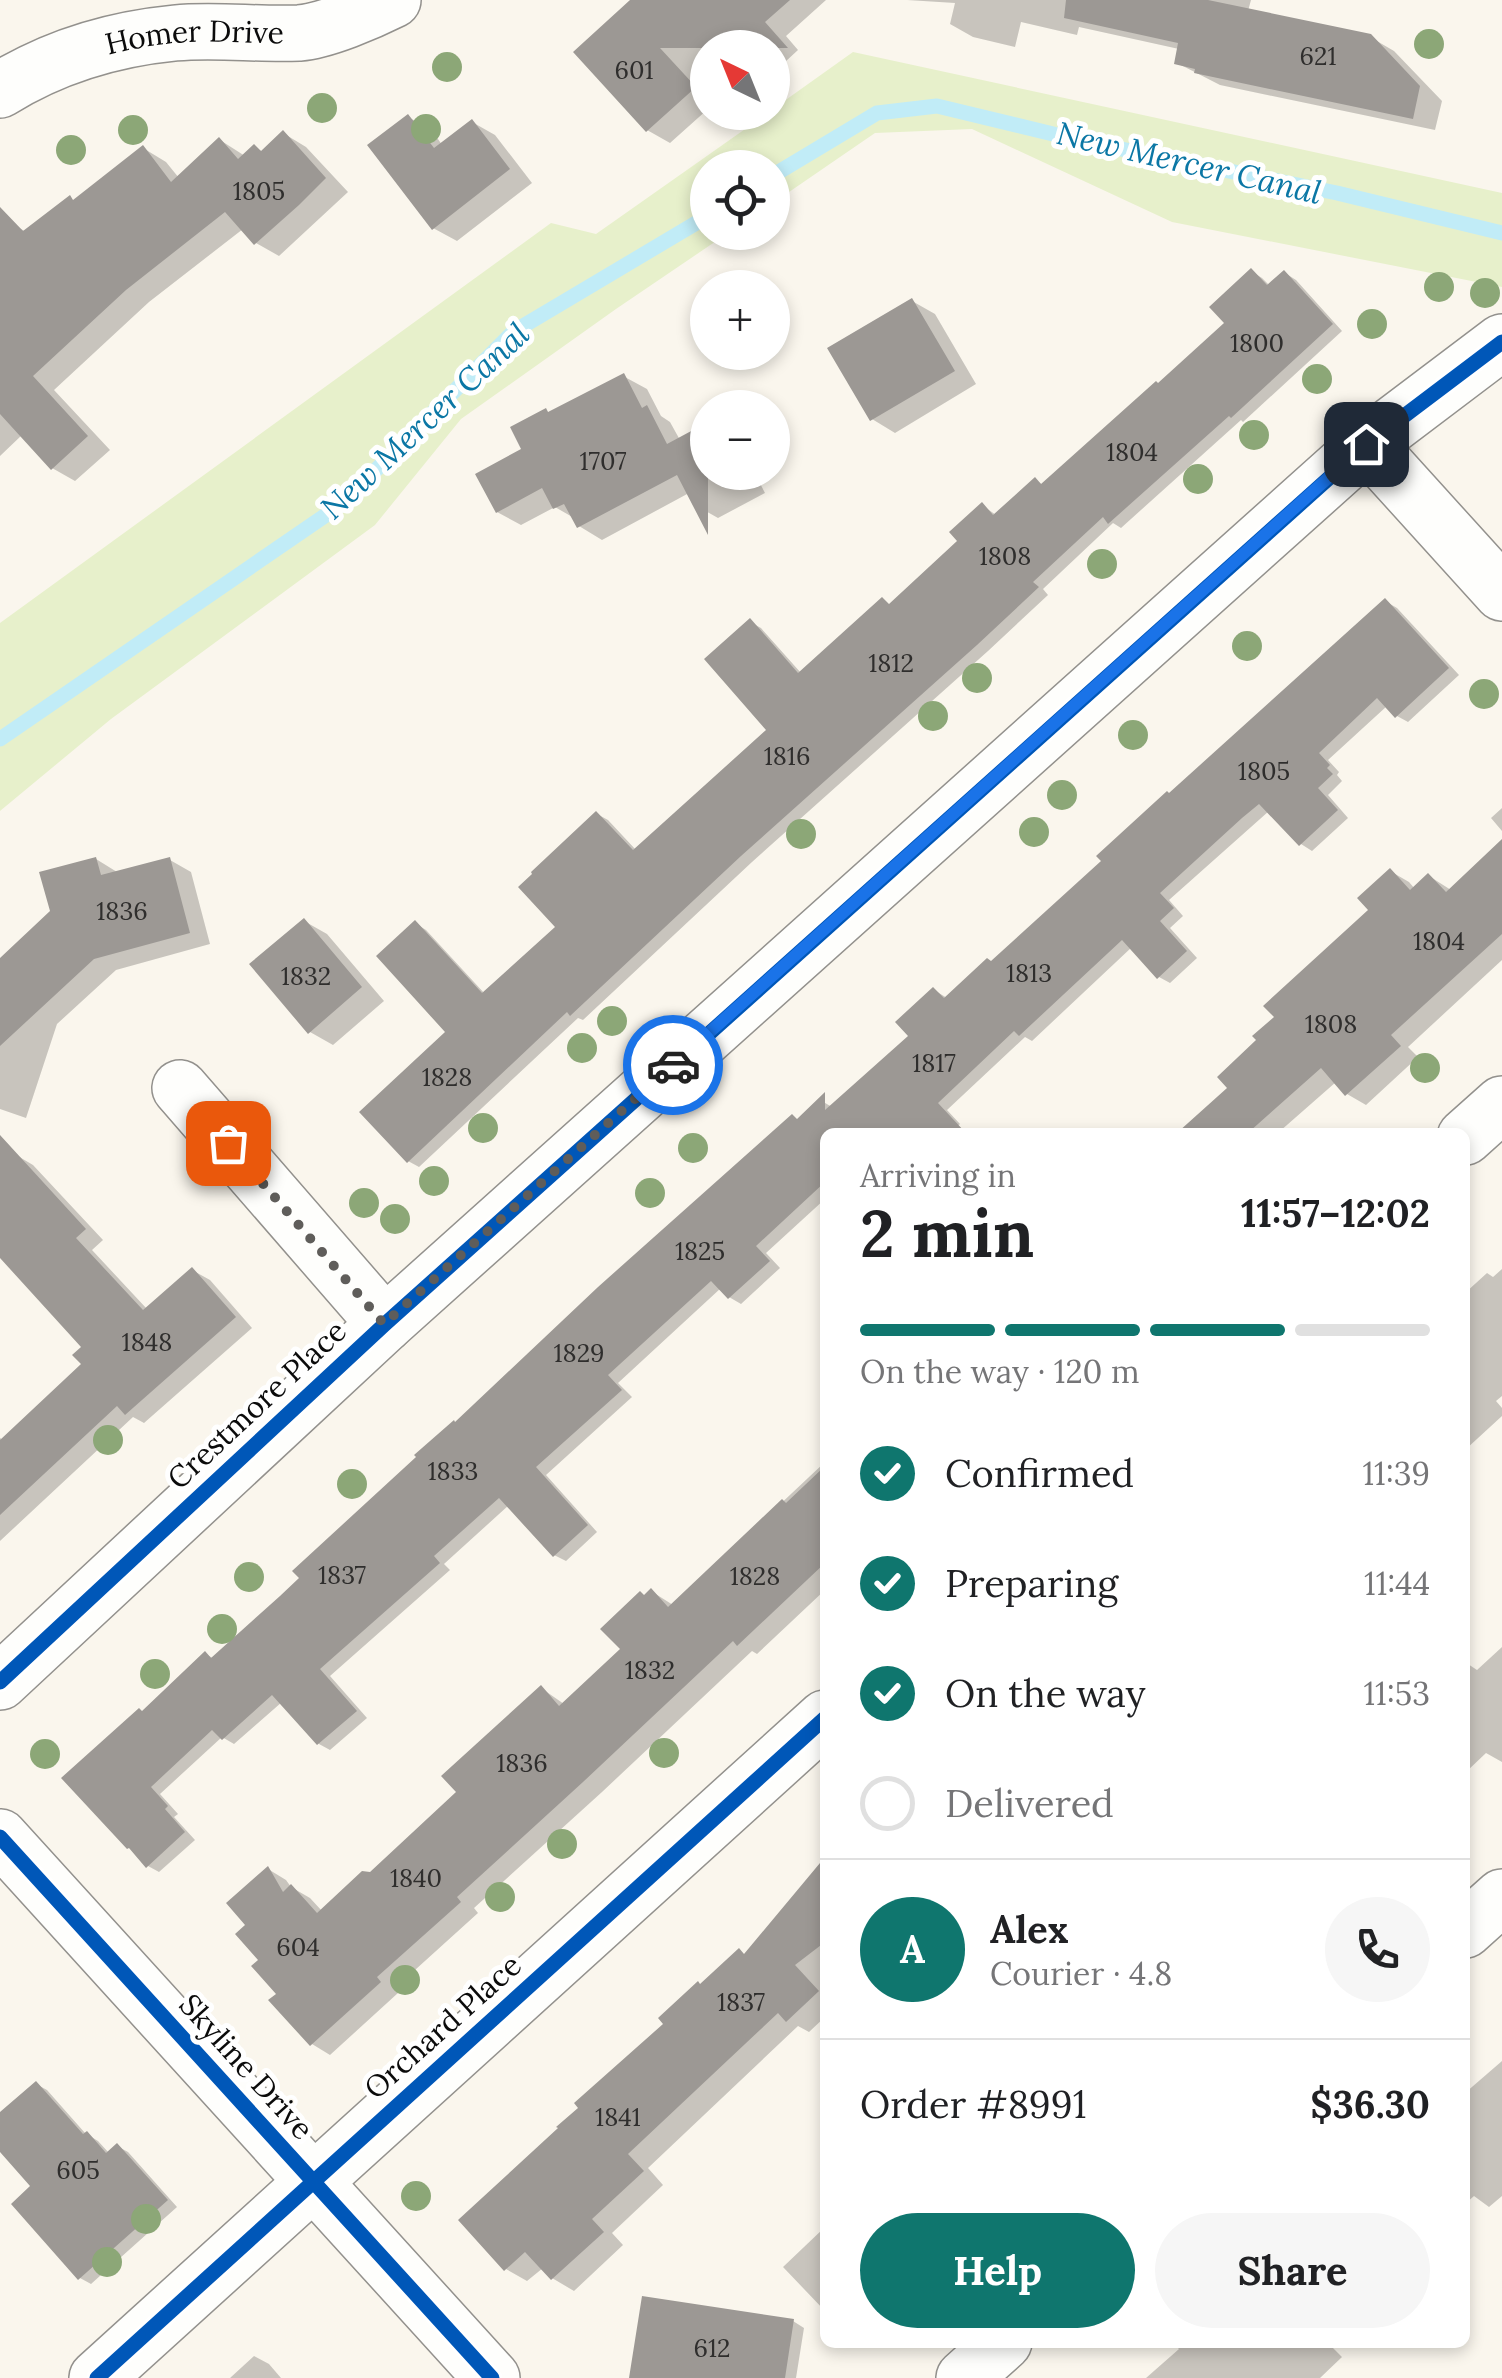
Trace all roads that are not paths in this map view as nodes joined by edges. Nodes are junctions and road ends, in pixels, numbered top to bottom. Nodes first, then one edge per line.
1 (393, 0) edge
2 (0, 90) edge
3 (1502, 342) edge
4 (1366, 444) junction
5 (1502, 593) edge
6 (180, 1088) dead end
7 (1502, 1104) edge
8 (1470, 1133) edge
9 (384, 1324) junction
10 (0, 1682) edge
11 (820, 1723) edge
12 (0, 1837) edge
13 (1502, 1897) edge
14 (1470, 1926) edge
15 (314, 2182) junction
16 (997, 2348) edge
17 (98, 2378) edge
18 (492, 2378) edge
19 (964, 2378) edge

1 - 2 street, Homer Drive
3 - 4 street, Crestmore Place
4 - 5 street
4 - 9 street, Crestmore Place
6 - 9 street
7 - 8 street
9 - 10 street, Crestmore Place
11 - 15 street, Orchard Place
12 - 15 street, Skyline Drive
13 - 14 street
15 - 17 street, Orchard Place
15 - 18 street, Skyline Drive
16 - 19 street

